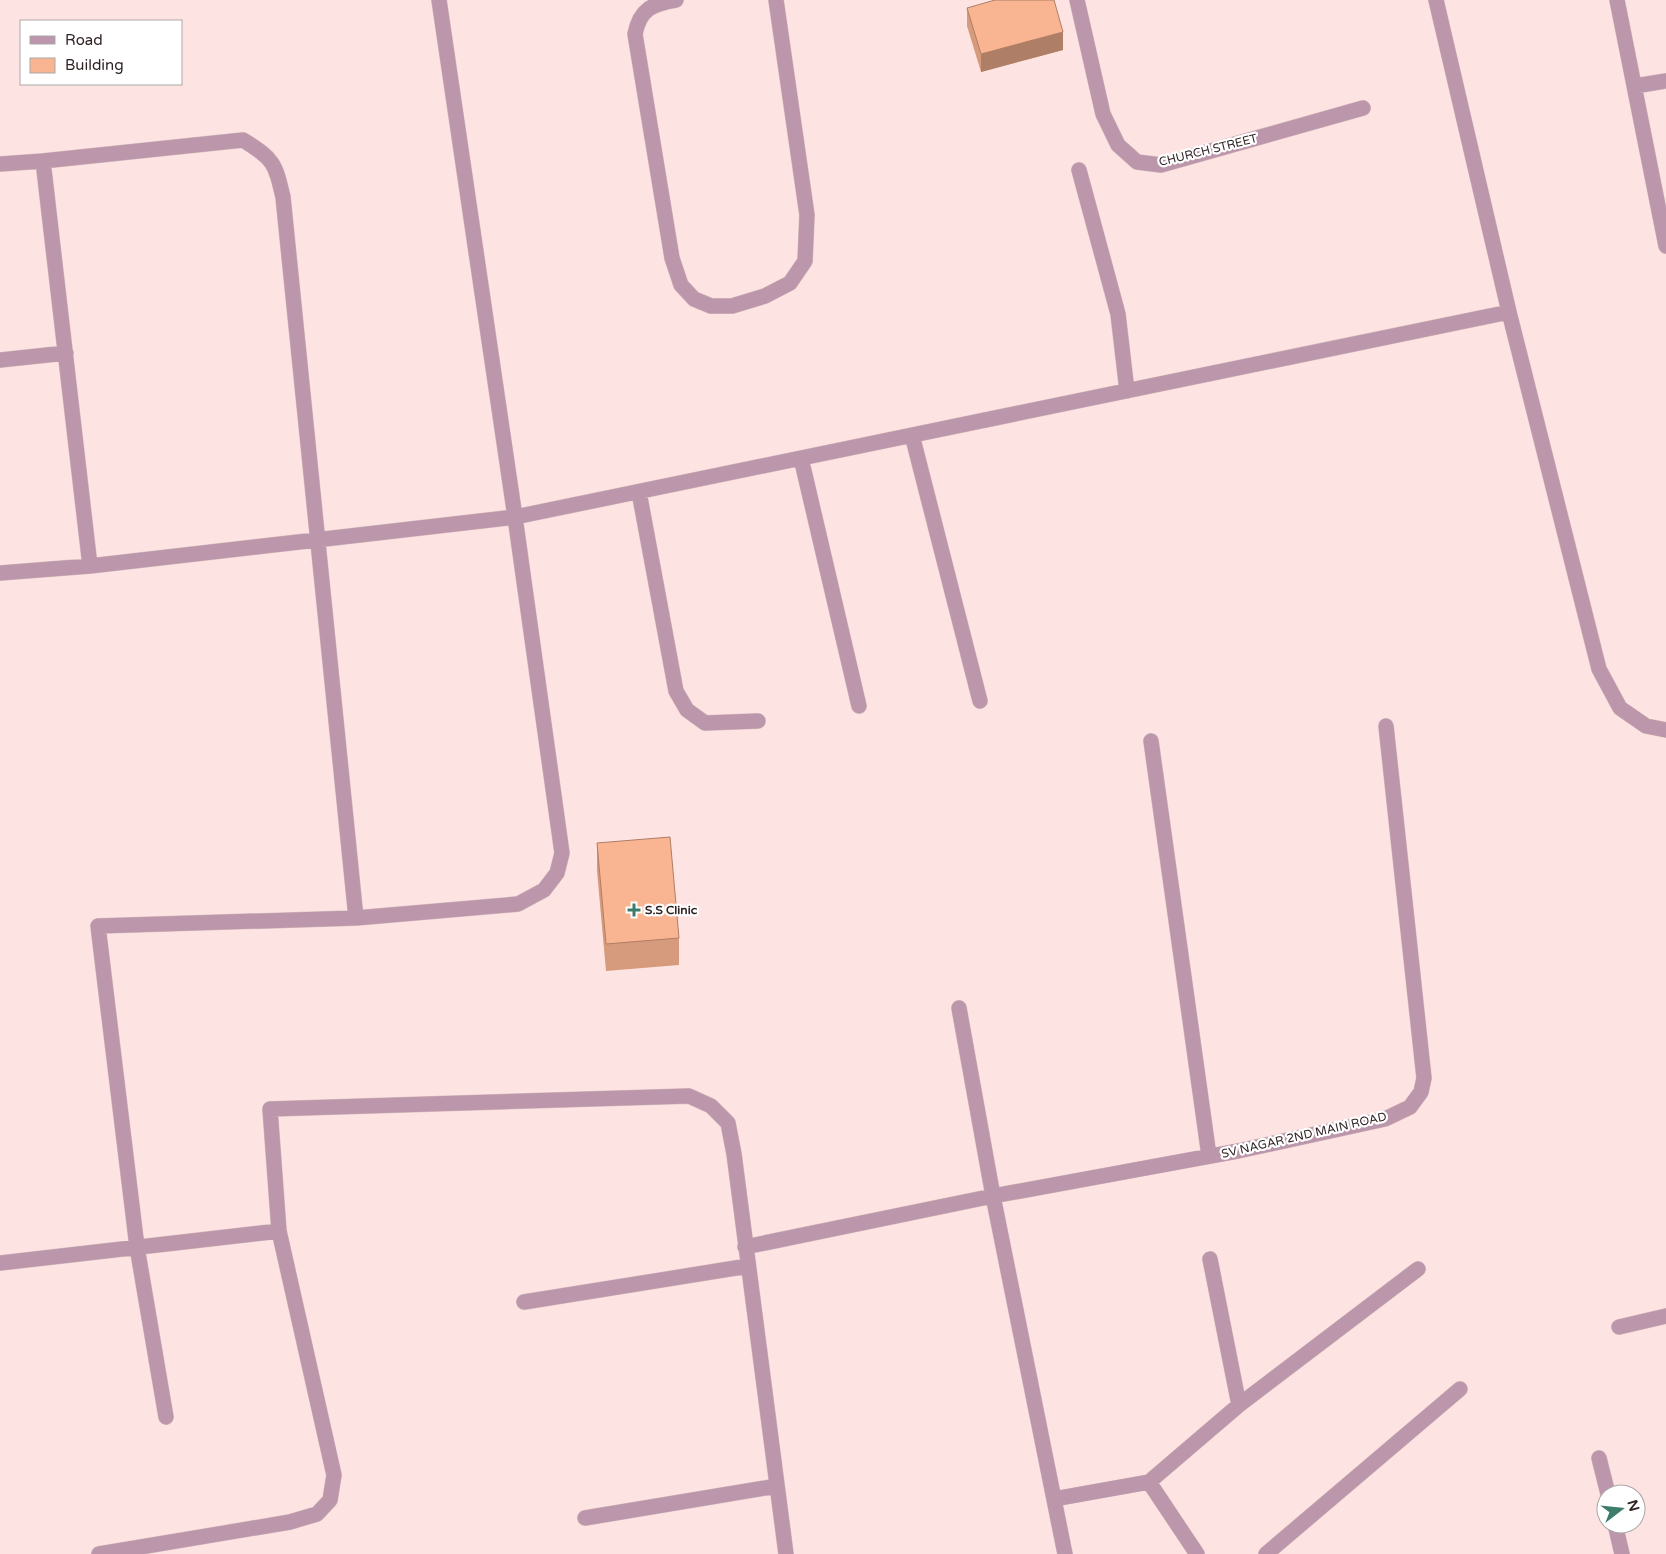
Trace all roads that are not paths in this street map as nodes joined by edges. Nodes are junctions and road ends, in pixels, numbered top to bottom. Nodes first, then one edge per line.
1 (439, 0) edge
2 (676, 0) edge
3 (776, 0) edge
4 (1077, 0) edge
5 (1436, 0) edge
6 (1617, 0) edge
7 (1666, 81) edge
8 (1635, 86) junction
9 (1363, 108) dead end
10 (43, 161) junction
11 (0, 164) edge
12 (1079, 170) dead end
13 (1666, 246) edge
14 (1509, 312) junction
15 (66, 353) junction
16 (0, 360) edge
17 (1127, 391) junction
18 (912, 435) junction
19 (801, 458) junction
20 (639, 492) junction
21 (515, 517) junction
22 (317, 539) junction
23 (90, 566) junction
24 (0, 573) edge
25 (980, 701) dead end
26 (859, 706) dead end
27 (758, 721) dead end
28 (1386, 726) dead end
29 (1666, 730) edge
30 (1151, 741) dead end
31 (356, 918) junction
32 (959, 1008) dead end
33 (1209, 1156) junction
34 (993, 1196) junction
35 (279, 1231) junction
36 (137, 1247) junction
37 (745, 1247) junction
38 (1210, 1259) dead end
39 (0, 1263) edge
40 (748, 1266) junction
41 (1418, 1269) dead end
42 (524, 1302) dead end
43 (1666, 1316) edge
44 (1619, 1327) dead end
45 (1460, 1389) dead end
46 (1239, 1405) junction
47 (166, 1417) dead end
48 (1599, 1458) dead end
49 (1149, 1482) junction
50 (1606, 1484) edge
51 (777, 1486) junction
52 (1054, 1498) junction
53 (585, 1518) dead end
54 (1617, 1534) edge
55 (99, 1554) edge
56 (786, 1554) edge
57 (1065, 1554) edge
58 (1197, 1554) edge
59 (1266, 1554) edge
60 (1622, 1554) edge

1 - 21 street
2 - 3 street
4 - 9 street, CHURCH STREET
5 - 14 street
6 - 8 street
7 - 8 street
8 - 13 street
10 - 11 street
10 - 15 street
10 - 22 street
12 - 17 street
14 - 17 street
14 - 29 street
15 - 16 street
15 - 23 street
17 - 18 street
18 - 19 street
18 - 25 street
19 - 20 street
19 - 26 street
20 - 21 street
20 - 27 street
21 - 22 street
21 - 31 street
22 - 23 street
22 - 31 street
23 - 24 street
28 - 33 street, SV NAGAR 2ND MAIN ROAD
30 - 33 street
31 - 36 street
32 - 34 street
33 - 34 street, SV NAGAR 2ND MAIN ROAD
34 - 37 street, SV NAGAR 2ND MAIN ROAD
34 - 52 street
35 - 36 street
35 - 37 street
35 - 55 street
36 - 39 street
36 - 47 street
37 - 40 street
38 - 46 street
40 - 42 street
40 - 51 street
41 - 46 street
43 - 44 street
45 - 59 street
46 - 49 street
48 - 50 street
49 - 52 street
49 - 58 street
51 - 53 street
51 - 56 street
52 - 57 street
54 - 60 street

